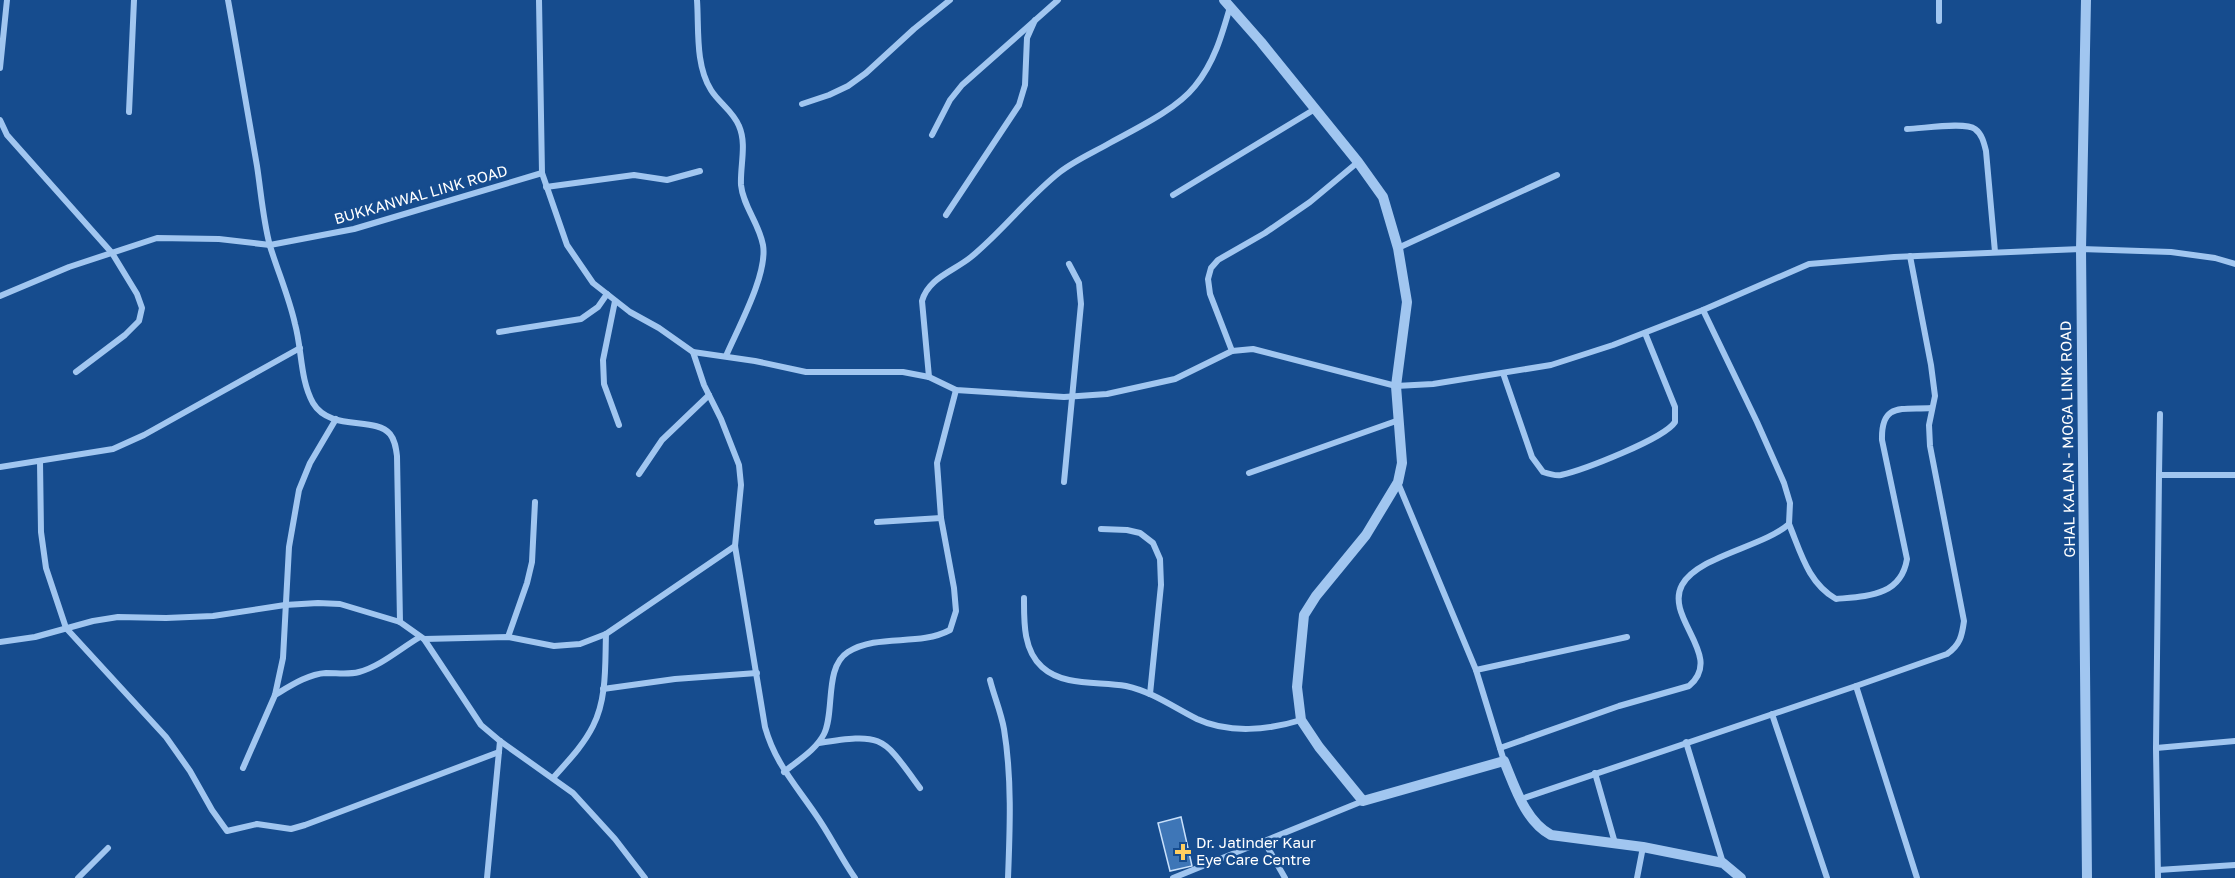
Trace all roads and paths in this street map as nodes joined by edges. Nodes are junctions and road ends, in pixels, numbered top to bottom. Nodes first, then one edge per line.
1 (7, 0) edge
2 (134, 0) edge
3 (228, 0) edge
4 (539, 0) edge
5 (697, 0) edge
6 (950, 0) edge
7 (1058, 0) edge
8 (1939, 0) edge
9 (2086, 0) edge
10 (1227, 4) edge
11 (1035, 20) junction
12 (1939, 21) dead end
13 (0, 68) edge
14 (802, 104) dead end
15 (1315, 109) junction
16 (129, 112) dead end
17 (0, 120) edge
18 (1907, 129) dead end
19 (932, 135) dead end
20 (1358, 162) junction
21 (700, 171) dead end
22 (542, 173) junction
23 (1557, 175) dead end
24 (546, 187) junction
25 (1173, 195) dead end
26 (946, 215) dead end
27 (270, 245) junction
28 (1398, 248) junction
29 (2080, 249) junction
30 (1995, 252) junction
31 (112, 253) junction
32 (1910, 256) junction
33 (1069, 264) dead end
34 (2235, 264) edge
35 (607, 294) junction
36 (0, 296) edge
37 (615, 301) junction
38 (1703, 310) junction
39 (499, 332) dead end
40 (1645, 333) junction
41 (300, 348) junction
42 (1232, 351) junction
43 (693, 352) junction
44 (726, 356) junction
45 (76, 372) dead end
46 (1503, 373) junction
47 (930, 377) junction
48 (1396, 386) junction
49 (956, 390) junction
50 (709, 395) junction
51 (1072, 397) junction
52 (1931, 408) junction
53 (2160, 414) dead end
54 (336, 419) junction
55 (1399, 420) junction
56 (619, 425) dead end
57 (40, 462) junction
58 (0, 467) edge
59 (1249, 472) dead end
60 (639, 474) dead end
61 (2159, 475) junction
62 (2235, 475) edge
63 (1064, 482) dead end
64 (1398, 482) junction
65 (535, 502) dead end
66 (940, 518) junction
67 (877, 522) dead end
68 (1789, 524) junction
69 (1101, 529) dead end
70 (735, 546) junction
71 (1024, 598) dead end
72 (285, 605) junction
73 (400, 622) junction
74 (66, 628) junction
75 (606, 634) junction
76 (508, 637) junction
77 (1628, 637) dead end
78 (422, 638) junction
79 (0, 642) edge
80 (1476, 670) junction
81 (757, 673) junction
82 (990, 680) dead end
83 (1856, 686) junction
84 (603, 689) junction
85 (1150, 694) junction
86 (275, 695) junction
87 (1772, 714) junction
88 (1301, 720) junction
89 (500, 741) junction
90 (2235, 741) edge
91 (1686, 742) junction
92 (819, 743) junction
93 (1500, 748) junction
94 (2156, 748) junction
95 (499, 752) junction
96 (1504, 761) junction
97 (243, 768) dead end
98 (784, 772) junction
99 (1595, 773) junction
100 (553, 778) junction
101 (920, 788) dead end
102 (1521, 799) junction
103 (1363, 801) junction
104 (1264, 842) junction
105 (1615, 843) junction
106 (1643, 847) junction
107 (108, 848) dead end
108 (1723, 863) junction
109 (2235, 865) edge
110 (2158, 870) junction
111 (78, 878) edge
112 (487, 878) edge
113 (645, 878) edge
114 (855, 878) edge
115 (1008, 878) edge
116 (1173, 878) edge
117 (1285, 878) edge
118 (1637, 878) edge
119 (1741, 878) edge
120 (1827, 878) edge
121 (1917, 878) edge
122 (2087, 878) edge
123 (2158, 878) edge

1 - 13 street
2 - 16 street
3 - 27 street
4 - 22 street
5 - 44 street
6 - 14 street
7 - 11 street
8 - 12 street
9 - 29 street, GHAL KALAN - MOGA LINK ROAD
10 - 15 street
10 - 47 street
11 - 19 street
11 - 26 street
15 - 20 street
15 - 25 street
17 - 31 street
18 - 30 street
20 - 28 street
20 - 42 street
21 - 24 street
22 - 24 street
22 - 27 street, BUKKANWAL LINK ROAD
23 - 28 street
24 - 35 street
27 - 31 street, BUKKANWAL LINK ROAD
27 - 41 street
28 - 48 street
29 - 30 street
29 - 34 street
29 - 122 street, GHAL KALAN - MOGA LINK ROAD
30 - 32 street
31 - 36 street, BUKKANWAL LINK ROAD
31 - 45 street
32 - 38 street
32 - 52 street
33 - 51 street
35 - 37 street
35 - 39 street
37 - 43 street
37 - 56 street
38 - 40 street
38 - 68 street
40 - 46 street
40 - 46 street
41 - 54 street
41 - 57 street
42 - 48 street
42 - 51 street
43 - 44 street
43 - 50 street
44 - 47 street
46 - 48 street
47 - 49 street
48 - 55 street
49 - 51 street
49 - 66 street
50 - 60 street
50 - 70 street
51 - 63 street
52 - 68 street
52 - 83 street
53 - 61 street
54 - 72 street
54 - 73 street
55 - 59 street
55 - 64 street
57 - 58 street
57 - 74 street
61 - 62 street
61 - 94 street
64 - 80 street
64 - 88 street
65 - 76 street
66 - 67 street
66 - 92 street
68 - 93 street
69 - 85 street
70 - 75 street
70 - 81 street
71 - 85 street
72 - 73 street
72 - 74 street
72 - 86 street
73 - 78 street
74 - 79 street
74 - 95 street
75 - 76 street
75 - 84 street
76 - 78 street
77 - 80 street
78 - 86 street
78 - 89 street
80 - 93 street
81 - 84 street
81 - 98 street
82 - 115 street
83 - 87 street
83 - 121 street
84 - 100 street
85 - 88 street
86 - 97 street
87 - 91 street
87 - 120 street
88 - 103 street
89 - 95 street
89 - 100 street
90 - 94 street
91 - 99 street
91 - 108 street
92 - 98 street
92 - 101 street
93 - 96 street
94 - 110 street
95 - 112 street
96 - 102 street
96 - 103 street
98 - 114 street
99 - 102 street
99 - 105 street
100 - 113 street
102 - 105 street
103 - 104 street
104 - 116 street
104 - 117 street
105 - 106 street
106 - 108 street
106 - 118 street
107 - 111 street
108 - 119 street
109 - 110 street
110 - 123 street

